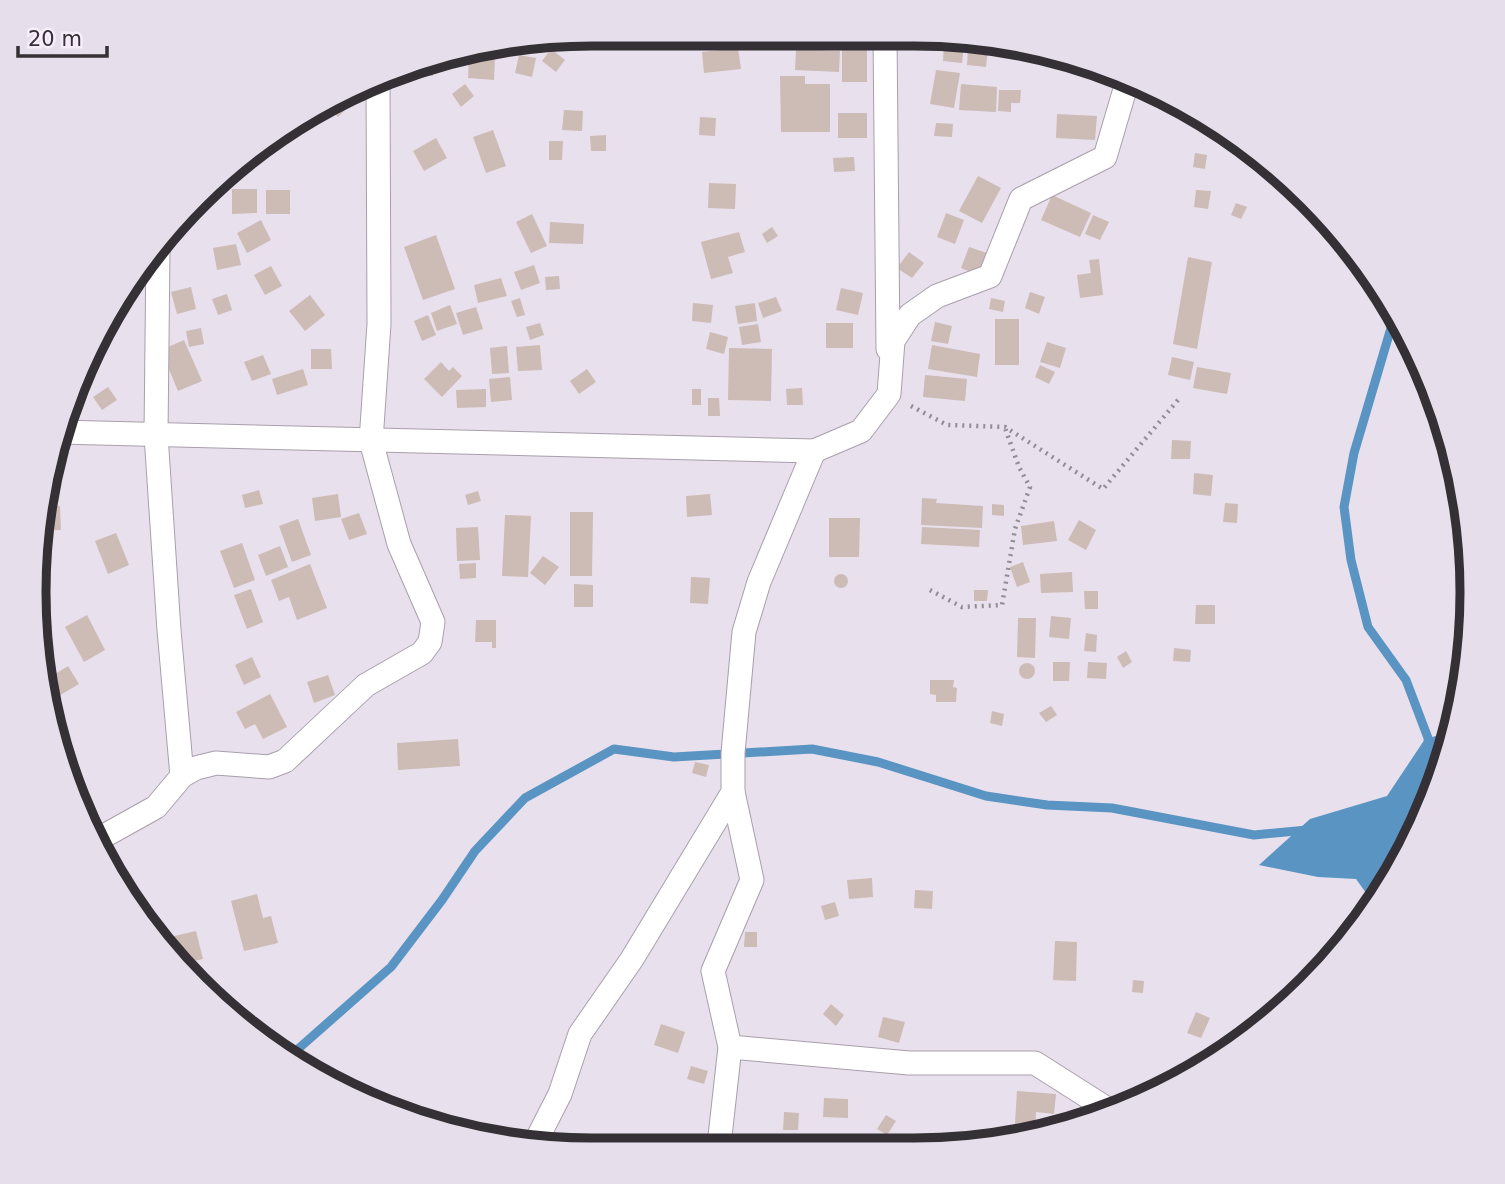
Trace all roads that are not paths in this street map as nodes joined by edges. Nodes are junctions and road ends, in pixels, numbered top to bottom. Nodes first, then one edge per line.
1 (885, 46) edge
2 (1125, 88) edge
3 (378, 89) edge
4 (158, 259) edge
5 (889, 394) junction
6 (70, 432) edge
7 (156, 435) junction
8 (371, 441) junction
9 (814, 451) junction
10 (182, 776) junction
11 (733, 792) junction
12 (103, 836) edge
13 (730, 1046) junction
14 (1101, 1105) edge
15 (540, 1136) edge
16 (720, 1138) edge

1 - 5 street
2 - 5 street
3 - 8 street
4 - 7 street
5 - 9 street
6 - 7 street
7 - 8 street
7 - 10 street
8 - 9 street
8 - 10 street
9 - 11 street
10 - 12 street
11 - 13 street
11 - 15 street
13 - 14 street
13 - 16 street

